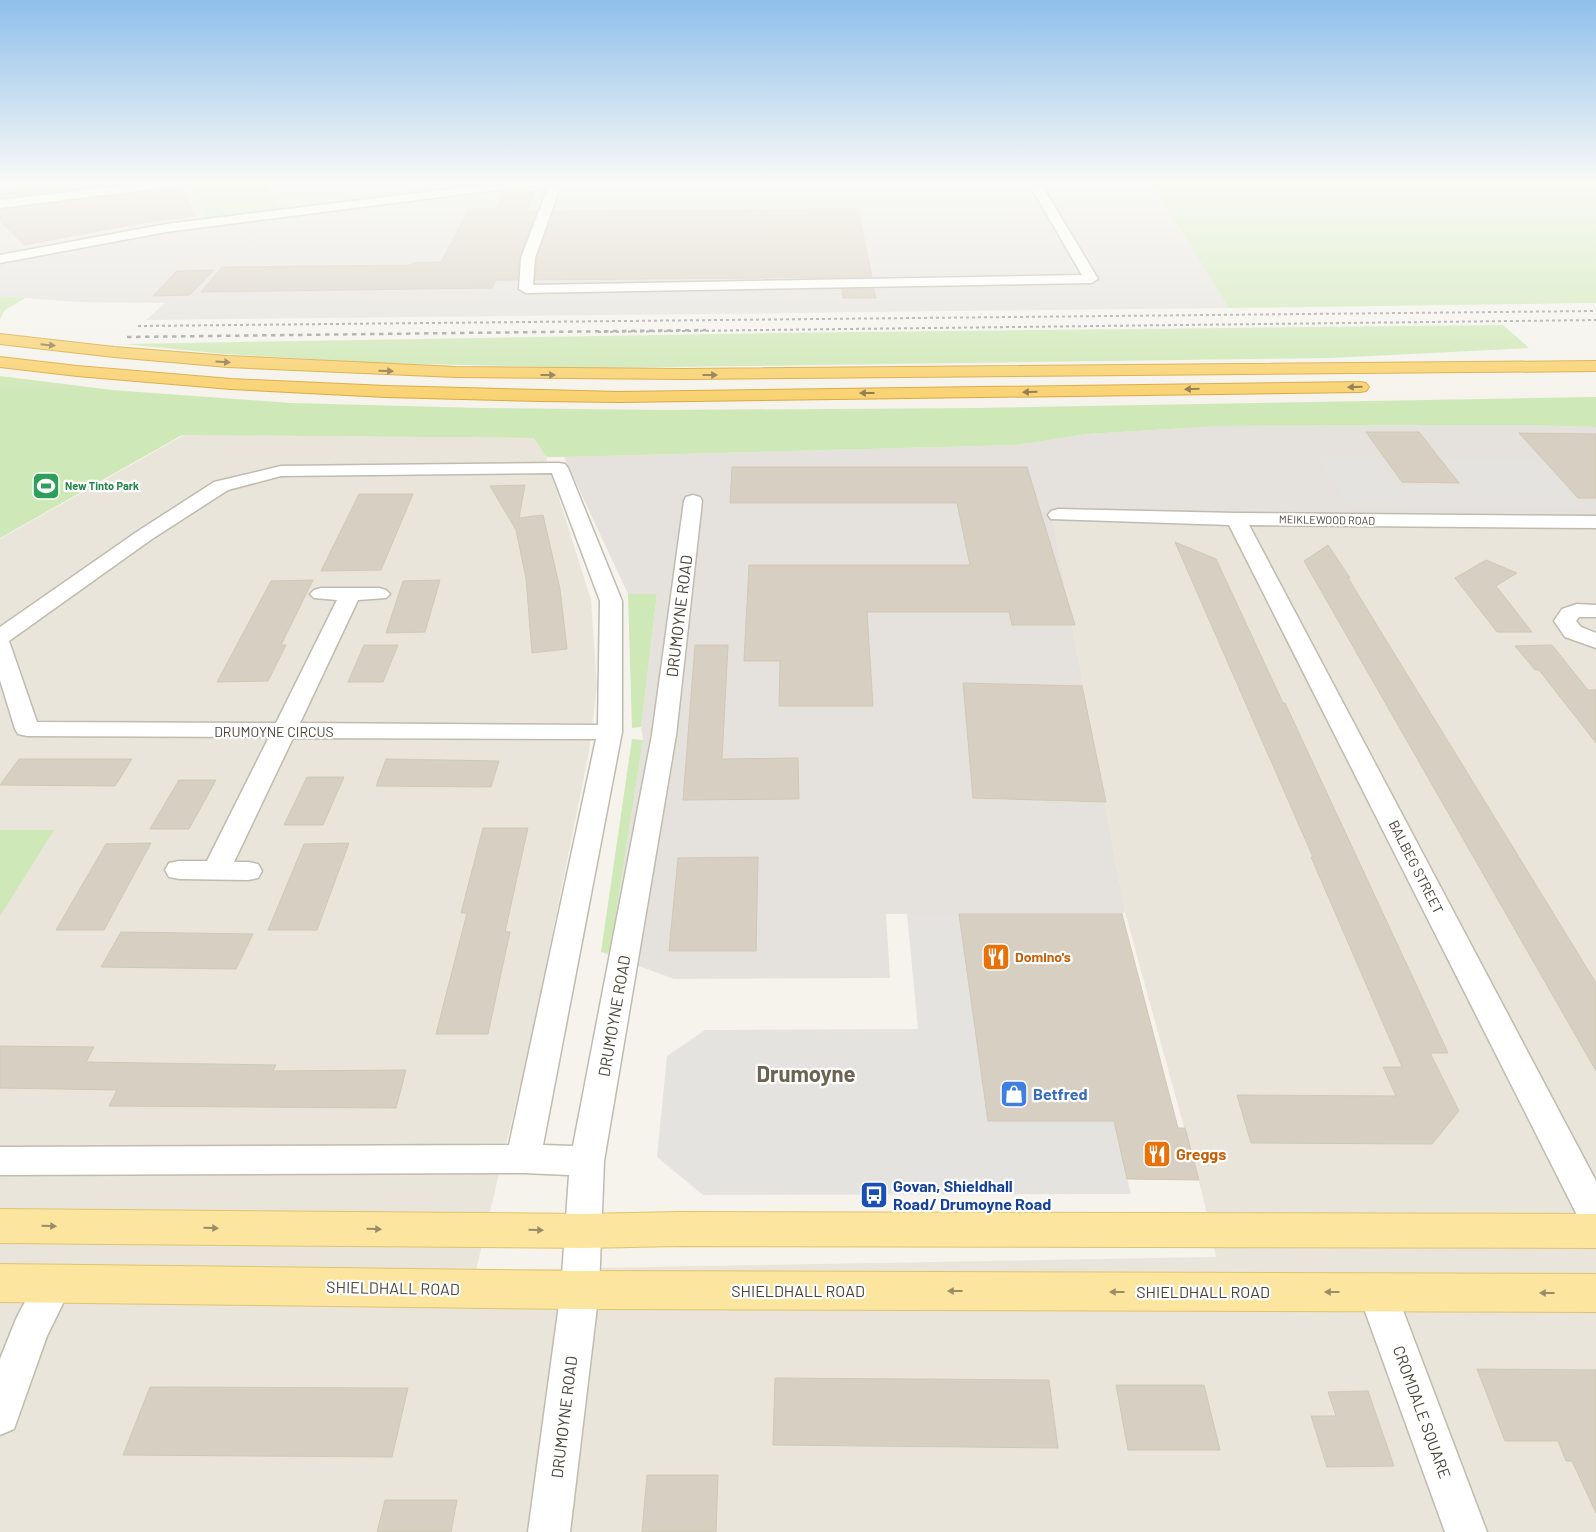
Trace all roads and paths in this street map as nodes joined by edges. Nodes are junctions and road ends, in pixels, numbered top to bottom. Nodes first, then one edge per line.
1 (29, 253) edge
2 (530, 253) edge
3 (1076, 253) edge
4 (0, 259) edge
5 (0, 339) edge
6 (1569, 350) dead end
7 (0, 362) edge
8 (1596, 366) edge
9 (1232, 368) junction
10 (1378, 387) dead end
11 (693, 501) dead end
12 (1058, 515) dead end
13 (1236, 519) junction
14 (1596, 522) edge
15 (321, 594) dead end
16 (351, 594) junction
17 (379, 594) dead end
18 (1596, 611) edge
19 (0, 637) edge
20 (1596, 641) edge
21 (0, 644) edge
22 (285, 732) junction
23 (610, 732) junction
24 (179, 870) dead end
25 (216, 870) junction
26 (248, 871) dead end
27 (523, 1159) junction
28 (0, 1161) edge
29 (587, 1161) junction
30 (1596, 1216) edge
31 (0, 1226) edge
32 (584, 1231) junction
33 (1596, 1231) edge
34 (0, 1283) edge
35 (54, 1283) junction
36 (580, 1290) junction
37 (1378, 1292) junction
38 (1596, 1293) edge
39 (0, 1415) edge
40 (549, 1532) edge
41 (1466, 1532) edge

1 - 4 street
2 - 3 street
5 -> 9 highway
6 - 9 highway
10 -> 7 highway
8 - 9 highway
11 - 29 street, DRUMOYNE ROAD
12 - 13 street, MEIKLEWOOD ROAD
13 - 14 street, MEIKLEWOOD ROAD
13 - 30 street, BALBEG STREET
15 - 16 street
16 - 17 street
16 - 22 street
18 - 20 street
19 - 23 street
21 - 22 street, DRUMOYNE CIRCUS
22 - 23 street, DRUMOYNE CIRCUS
22 - 25 street
23 - 27 street
24 - 25 street
25 - 26 street
27 - 28 street
27 - 29 street
29 - 32 street, DRUMOYNE ROAD
31 -> 32 main road
32 - 33 main road
32 - 36 street, DRUMOYNE ROAD
34 - 35 main road, SHIELDHALL ROAD
35 - 36 main road, SHIELDHALL ROAD
35 - 39 street
37 -> 36 main road, SHIELDHALL ROAD
36 - 40 street, DRUMOYNE ROAD
38 -> 37 main road, SHIELDHALL ROAD
37 - 41 street, CROMDALE SQUARE

